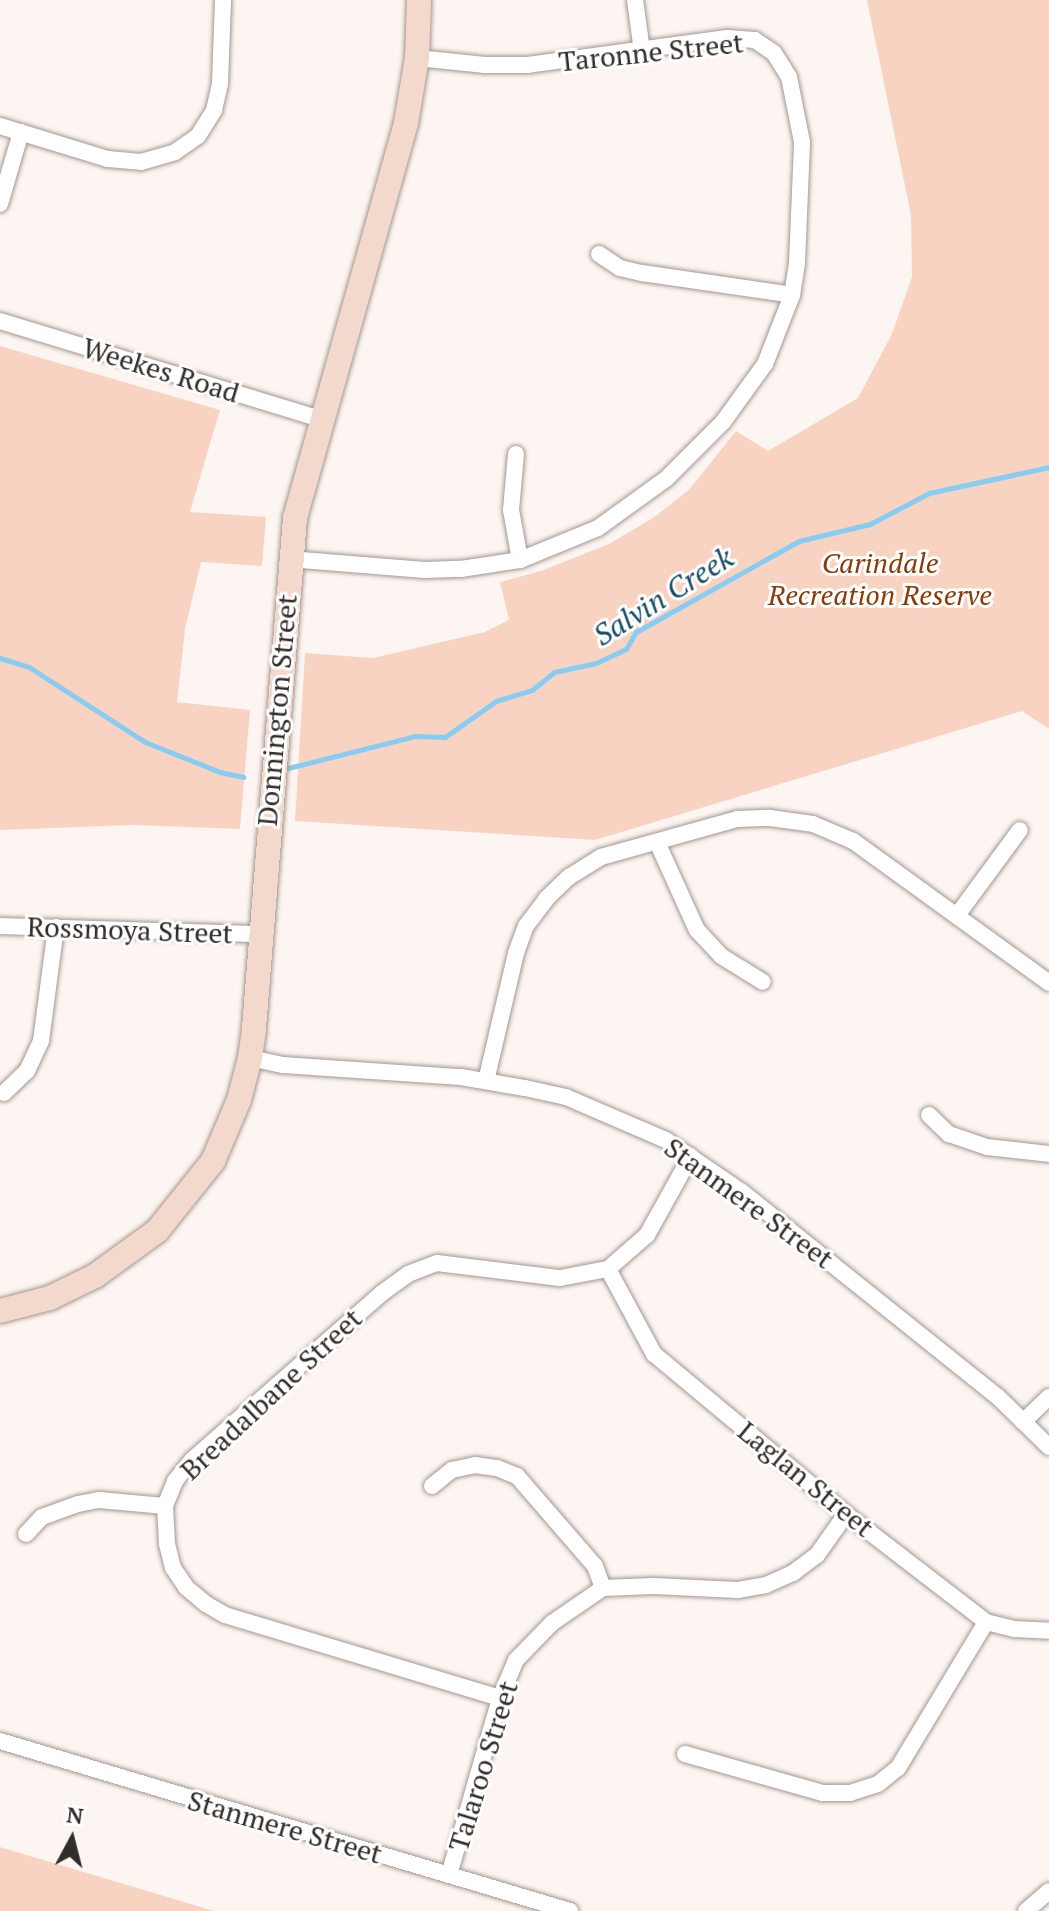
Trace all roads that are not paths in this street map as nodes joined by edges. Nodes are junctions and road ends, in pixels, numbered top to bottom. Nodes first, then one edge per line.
1 (223, 0) edge
2 (419, 0) edge
3 (635, 0) edge
4 (642, 51) junction
5 (417, 58) junction
6 (0, 126) edge
7 (21, 132) junction
8 (0, 204) edge
9 (599, 254) dead end
10 (792, 295) junction
11 (0, 321) edge
12 (321, 419) junction
13 (516, 454) dead end
14 (289, 559) junction
15 (520, 560) junction
16 (1020, 830) dead end
17 (657, 842) junction
18 (958, 914) junction
19 (0, 926) edge
20 (56, 927) junction
21 (260, 934) junction
22 (763, 982) dead end
23 (1049, 983) edge
24 (250, 1058) junction
25 (486, 1081) junction
26 (4, 1093) dead end
27 (929, 1115) dead end
28 (1049, 1154) edge
29 (691, 1156) junction
30 (608, 1269) junction
31 (0, 1311) edge
32 (1049, 1397) edge
33 (1023, 1422) junction
34 (1049, 1447) edge
35 (432, 1486) dead end
36 (165, 1506) junction
37 (846, 1514) junction
38 (26, 1534) dead end
39 (603, 1588) junction
40 (986, 1622) junction
41 (1049, 1631) edge
42 (500, 1698) junction
43 (0, 1741) edge
44 (685, 1754) dead end
45 (449, 1875) junction
46 (1049, 1891) edge
47 (570, 1911) edge
48 (1026, 1911) edge

1 - 7 street
2 - 5 street, Donnington Street
3 - 4 street
4 - 5 street, Taronne Street
4 - 10 street, Taronne Street
5 - 12 street, Donnington Street
6 - 7 street
7 - 8 street
9 - 10 street
10 - 15 street, Taronne Street
11 - 12 street, Weekes Road
12 - 14 street, Donnington Street
13 - 15 street
14 - 15 street, Taronne Street
14 - 21 street, Donnington Street
16 - 18 street
17 - 18 street
17 - 22 street
17 - 25 street
18 - 23 street
19 - 20 street, Rossmoya Street
20 - 21 street, Rossmoya Street
20 - 26 street
21 - 24 street, Donnington Street
24 - 25 street, Stanmere Street
24 - 31 street, Donnington Street
25 - 29 street, Stanmere Street
27 - 28 street
29 - 30 street
29 - 33 street, Stanmere Street
30 - 36 street, Breadalbane Street
30 - 37 street, Laglan Street
32 - 33 street
33 - 34 street, Stanmere Street
35 - 39 street
36 - 38 street
36 - 42 street, Breadalbane Street
37 - 39 street, Talaroo Street
37 - 40 street, Laglan Street
39 - 42 street, Talaroo Street
40 - 41 street, Laglan Street
40 - 44 street
42 - 45 street, Talaroo Street
43 - 45 street, Stanmere Street
45 - 47 street, Stanmere Street
46 - 48 street

